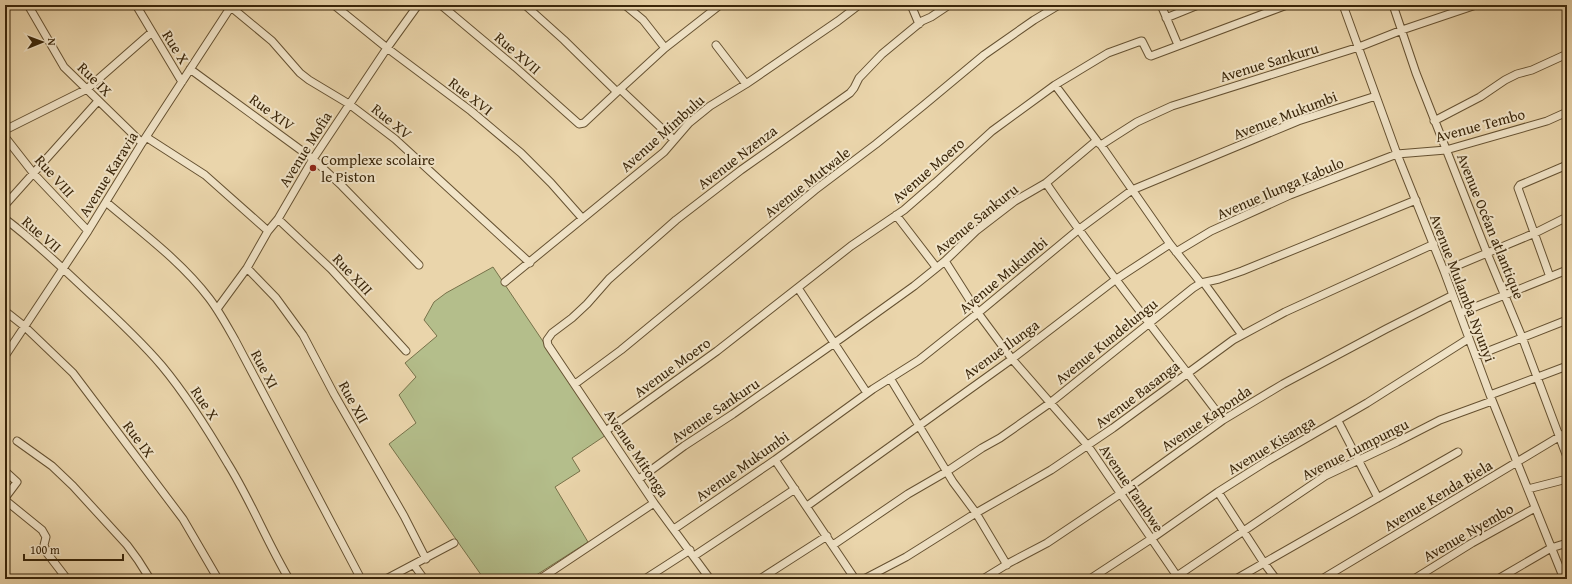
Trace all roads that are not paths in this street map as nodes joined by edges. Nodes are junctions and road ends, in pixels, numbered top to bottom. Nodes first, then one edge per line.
1 (28, 5) edge
2 (136, 5) edge
3 (334, 5) edge
4 (418, 5) edge
5 (441, 5) edge
6 (525, 5) edge
7 (625, 5) edge
8 (720, 5) edge
9 (858, 5) edge
10 (911, 5) edge
11 (949, 5) edge
12 (1058, 5) edge
13 (1161, 5) edge
14 (1198, 5) edge
15 (1287, 5) edge
16 (1343, 5) edge
17 (1393, 5) edge
18 (1476, 5) edge
19 (231, 6) edge
20 (1166, 18) junction
21 (919, 24) junction
22 (1402, 30) junction
23 (152, 32) junction
24 (716, 45) dead end
25 (1178, 45) junction
26 (1359, 47) junction
27 (387, 48) junction
28 (665, 48) junction
29 (1567, 54) edge
30 (190, 69) junction
31 (182, 82) junction
32 (746, 84) junction
33 (1055, 85) junction
34 (87, 90) junction
35 (618, 91) junction
36 (1376, 96) junction
37 (98, 101) junction
38 (350, 104) junction
39 (1567, 112) edge
40 (1434, 121) junction
41 (5, 130) edge
42 (5, 137) edge
43 (144, 140) junction
44 (674, 140) junction
45 (1099, 143) junction
46 (1446, 150) junction
47 (1397, 154) junction
48 (313, 159) junction
49 (1567, 165) edge
50 (34, 174) junction
51 (1046, 183) junction
52 (1132, 190) junction
53 (1416, 200) junction
54 (106, 202) junction
55 (5, 204) edge
56 (896, 215) junction
57 (1567, 217) edge
58 (278, 218) junction
59 (582, 218) junction
60 (5, 219) edge
61 (1078, 230) junction
62 (88, 231) junction
63 (268, 231) junction
64 (1535, 233) junction
65 (1170, 244) junction
66 (1434, 244) junction
67 (1176, 252) junction
68 (1487, 254) junction
69 (945, 261) junction
70 (530, 263) junction
71 (419, 265) dead end
72 (936, 267) junction
73 (63, 268) junction
74 (247, 268) junction
75 (1567, 270) edge
76 (1444, 271) junction
77 (1550, 277) junction
78 (1115, 280) junction
79 (505, 282) dead end
80 (1202, 283) junction
81 (798, 288) junction
82 (1504, 295) junction
83 (1453, 296) junction
84 (217, 309) junction
85 (5, 311) edge
86 (978, 313) junction
87 (1460, 313) junction
88 (1567, 320) edge
89 (1149, 322) junction
90 (24, 326) junction
91 (1242, 335) junction
92 (1522, 337) junction
93 (1468, 339) junction
94 (547, 340) joint
95 (835, 343) junction
96 (406, 351) dead end
97 (5, 356) edge
98 (1476, 356) junction
99 (1012, 359) junction
100 (1567, 366) edge
101 (1188, 373) junction
102 (1538, 377) junction
103 (890, 378) junction
104 (575, 384) junction
105 (868, 393) junction
106 (1491, 398) junction
107 (1050, 403) junction
108 (1223, 420) junction
109 (1338, 421) junction
110 (919, 426) junction
111 (607, 430) junction
112 (1567, 432) edge
113 (1559, 436) junction
114 (17, 441) dead end
115 (1088, 446) junction
116 (1458, 452) dead end
117 (1567, 457) edge
118 (775, 460) junction
119 (1359, 461) junction
120 (1516, 462) junction
121 (5, 471) edge
122 (946, 472) junction
123 (639, 479) junction
124 (1567, 479) edge
125 (795, 489) junction
126 (1528, 489) junction
127 (1218, 492) junction
128 (1120, 494) junction
129 (1378, 498) junction
130 (5, 499) edge
131 (654, 503) junction
132 (807, 506) junction
133 (1535, 508) junction
134 (976, 513) junction
135 (674, 529) junction
136 (1243, 531) junction
137 (827, 536) junction
138 (1151, 539) junction
139 (454, 543) dead end
140 (1567, 543) edge
141 (833, 545) junction
142 (1550, 548) junction
143 (692, 553) junction
144 (426, 559) junction
145 (1264, 563) junction
146 (414, 565) junction
147 (1007, 565) junction
148 (1178, 577) edge
149 (67, 579) edge
150 (150, 579) edge
151 (218, 579) edge
152 (289, 579) edge
153 (361, 579) edge
154 (386, 579) edge
155 (424, 579) edge
156 (540, 579) edge
157 (645, 579) edge
158 (710, 579) edge
159 (760, 579) edge
160 (855, 579) edge
161 (864, 579) edge
162 (983, 579) edge
163 (1090, 579) edge
164 (1236, 579) edge
165 (1276, 579) edge
166 (1322, 579) edge
167 (1414, 579) edge
168 (1498, 579) edge
169 (1564, 579) edge

1 - 34 street, Rue IX
2 - 23 street, Rue X
3 - 27 street, Rue XVI
4 - 27 street, Avenue Mofia
5 - 35 street, Rue XVII
6 - 35 street
7 - 28 street
8 - 28 street
9 - 32 street, Avenue Mimbulu
10 - 21 street
11 - 21 street, Avenue Nzenza
12 - 104 street, Avenue Mutwale
13 - 20 street
14 - 20 street
15 - 25 street, Avenue Moero
16 - 26 street, Avenue Mulamba Nyunyi
17 - 22 street, Avenue Océan atlantique
18 - 22 street, Avenue Sankuru
19 - 30 street, Avenue Karavia
19 - 38 street, Rue XV
20 - 25 street
21 - 94 street, Avenue Nzenza
22 - 26 street, Avenue Sankuru
22 - 40 street, Avenue Océan atlantique
23 - 31 street, Rue X
23 - 34 street
24 - 32 street
25 - 33 street, Avenue Moero
26 - 36 street, Avenue Mulamba Nyunyi
26 - 45 street, Avenue Sankuru
27 - 38 street, Avenue Mofia
27 - 59 street, Rue XVI
28 - 35 street
29 - 40 street
30 - 31 street, Avenue Karavia
30 - 48 street, Rue XIV
31 - 43 street, Avenue Karavia
32 - 44 street, Avenue Mimbulu
33 - 45 street
33 - 56 street, Avenue Moero
34 - 37 street, Rue IX
34 - 41 street
35 - 44 street
36 - 47 street, Avenue Mulamba Nyunyi
36 - 52 street, Avenue Mukumbi
37 - 43 street, Rue IX
37 - 50 street
38 - 48 street, Avenue Mofia
38 - 70 street, Rue XV
39 - 46 street, Avenue Tembo
40 - 46 street, Avenue Océan atlantique
42 - 50 street, Rue VIII
43 - 54 street, Avenue Karavia
43 - 63 street
44 - 59 street, Avenue Mimbulu
45 - 51 street, Avenue Sankuru
45 - 52 street
46 - 47 street, Avenue Tembo
46 - 68 street, Avenue Océan atlantique
47 - 53 street, Avenue Mulamba Nyunyi
47 - 67 street, Avenue Ilunga Kabulo
48 - 58 street, Avenue Mofia
48 - 71 street, Rue XIV
49 - 64 street
50 - 55 street
50 - 62 street, Rue VIII
51 - 61 street
51 - 69 street, Avenue Sankuru
52 - 61 street, Avenue Mukumbi
52 - 65 street
53 - 66 street, Avenue Mulamba Nyunyi
53 - 80 street, Avenue Kundelungu
54 - 62 street, Avenue Karavia
54 - 84 street, Rue XI
56 - 72 street
56 - 81 street, Avenue Moero
57 - 64 street
58 - 63 street, Avenue Mofia
58 - 96 street, Rue XIII
59 - 70 street, Avenue Mimbulu
60 - 73 street, Rue VII
61 - 78 street
61 - 86 street, Avenue Mukumbi
62 - 73 street, Avenue Karavia
63 - 74 street, Avenue Mofia
64 - 68 street
64 - 77 street
65 - 67 street
65 - 78 street, Avenue Ilunga
66 - 76 street, Avenue Mulamba Nyunyi
66 - 91 street, Avenue Basanga
67 - 80 street
68 - 76 street
68 - 82 street, Avenue Océan atlantique
69 - 72 street, Avenue Sankuru
69 - 86 street, Avenue Tambwe
70 - 79 street, Avenue Mimbulu
72 - 95 street, Avenue Sankuru
73 - 90 street, Avenue Karavia
73 - 152 street, Rue X
74 - 84 street, Avenue Mofia
74 - 144 street, Rue XII
75 - 77 street
76 - 83 street, Avenue Mulamba Nyunyi
77 - 82 street
78 - 89 street
78 - 99 street, Avenue Ilunga
80 - 89 street, Avenue Kundelungu
80 - 91 street
81 - 95 street
81 - 111 street, Avenue Moero
82 - 87 street
82 - 92 street, Avenue Océan atlantique
83 - 87 street, Avenue Mulamba Nyunyi
83 - 108 street, Avenue Kaponda
84 - 153 street, Rue XI
85 - 90 street, Rue IX
86 - 99 street, Avenue Tambwe
86 - 103 street, Avenue Mukumbi
87 - 93 street, Avenue Mulamba Nyunyi
88 - 92 street
89 - 101 street
89 - 107 street, Avenue Kundelungu
90 - 97 street, Avenue Karavia
90 - 151 street, Rue IX
91 - 101 street, Avenue Basanga
92 - 98 street
92 - 102 street, Avenue Océan atlantique
93 - 98 street, Avenue Mulamba Nyunyi
93 - 109 street, Avenue Kisanga
94 - 104 street, Avenue Mitonga
95 - 105 street
95 - 123 street, Avenue Sankuru
98 - 106 street, Avenue Mulamba Nyunyi
99 - 107 street, Avenue Tambwe
99 - 110 street, Avenue Ilunga
100 - 102 street, Avenue Lumpungu
101 - 108 street
101 - 115 street, Avenue Basanga
102 - 106 street, Avenue Lumpungu
102 - 113 street, Avenue Océan atlantique
103 - 105 street, Avenue Mukumbi
103 - 110 street
104 - 111 street, Avenue Mitonga
105 - 118 street, Avenue Mukumbi
106 - 119 street, Avenue Lumpungu
106 - 120 street, Avenue Mulamba Nyunyi
107 - 115 street, Avenue Tambwe
107 - 122 street, Avenue Kundelungu
108 - 128 street, Avenue Kaponda
109 - 119 street
109 - 127 street, Avenue Kisanga
110 - 122 street
110 - 132 street, Avenue Ilunga
111 - 123 street, Avenue Mitonga
112 - 113 street, Avenue Kenda Biela
113 - 117 street, Avenue Océan atlantique
113 - 120 street, Avenue Kenda Biela
114 - 150 street
115 - 128 street, Avenue Tambwe
115 - 134 street, Avenue Basanga
116 - 129 street, Avenue Kenda Biela
118 - 125 street
118 - 135 street, Avenue Mukumbi
119 - 129 street
119 - 136 street, Avenue Lumpungu
120 - 126 street, Avenue Mulamba Nyunyi
120 - 166 street, Avenue Kenda Biela
121 - 130 street
122 - 134 street
122 - 141 street, Avenue Kundelungu
123 - 131 street, Avenue Mitonga
124 - 126 street
125 - 132 street
125 - 143 street
126 - 133 street, Avenue Mulamba Nyunyi
127 - 136 street
127 - 138 street, Avenue Kisanga
128 - 138 street, Avenue Tambwe
128 - 147 street, Avenue Kaponda
129 - 145 street, Avenue Kenda Biela
130 - 149 street
131 - 135 street, Avenue Mitonga
131 - 156 street
132 - 137 street
133 - 142 street, Avenue Mulamba Nyunyi
133 - 167 street, Avenue Nyembo
134 - 147 street
134 - 161 street, Avenue Basanga
135 - 143 street, Avenue Mitonga
136 - 145 street
136 - 148 street, Avenue Lumpungu
137 - 141 street
137 - 159 street
138 - 148 street, Avenue Tambwe
138 - 163 street, Avenue Kisanga
139 - 144 street
140 - 142 street
141 - 160 street
142 - 168 street
142 - 169 street, Avenue Mulamba Nyunyi
143 - 157 street
143 - 158 street, Avenue Mitonga
144 - 146 street
145 - 164 street, Avenue Kenda Biela
145 - 165 street
146 - 154 street
146 - 155 street
147 - 162 street, Avenue Kaponda

